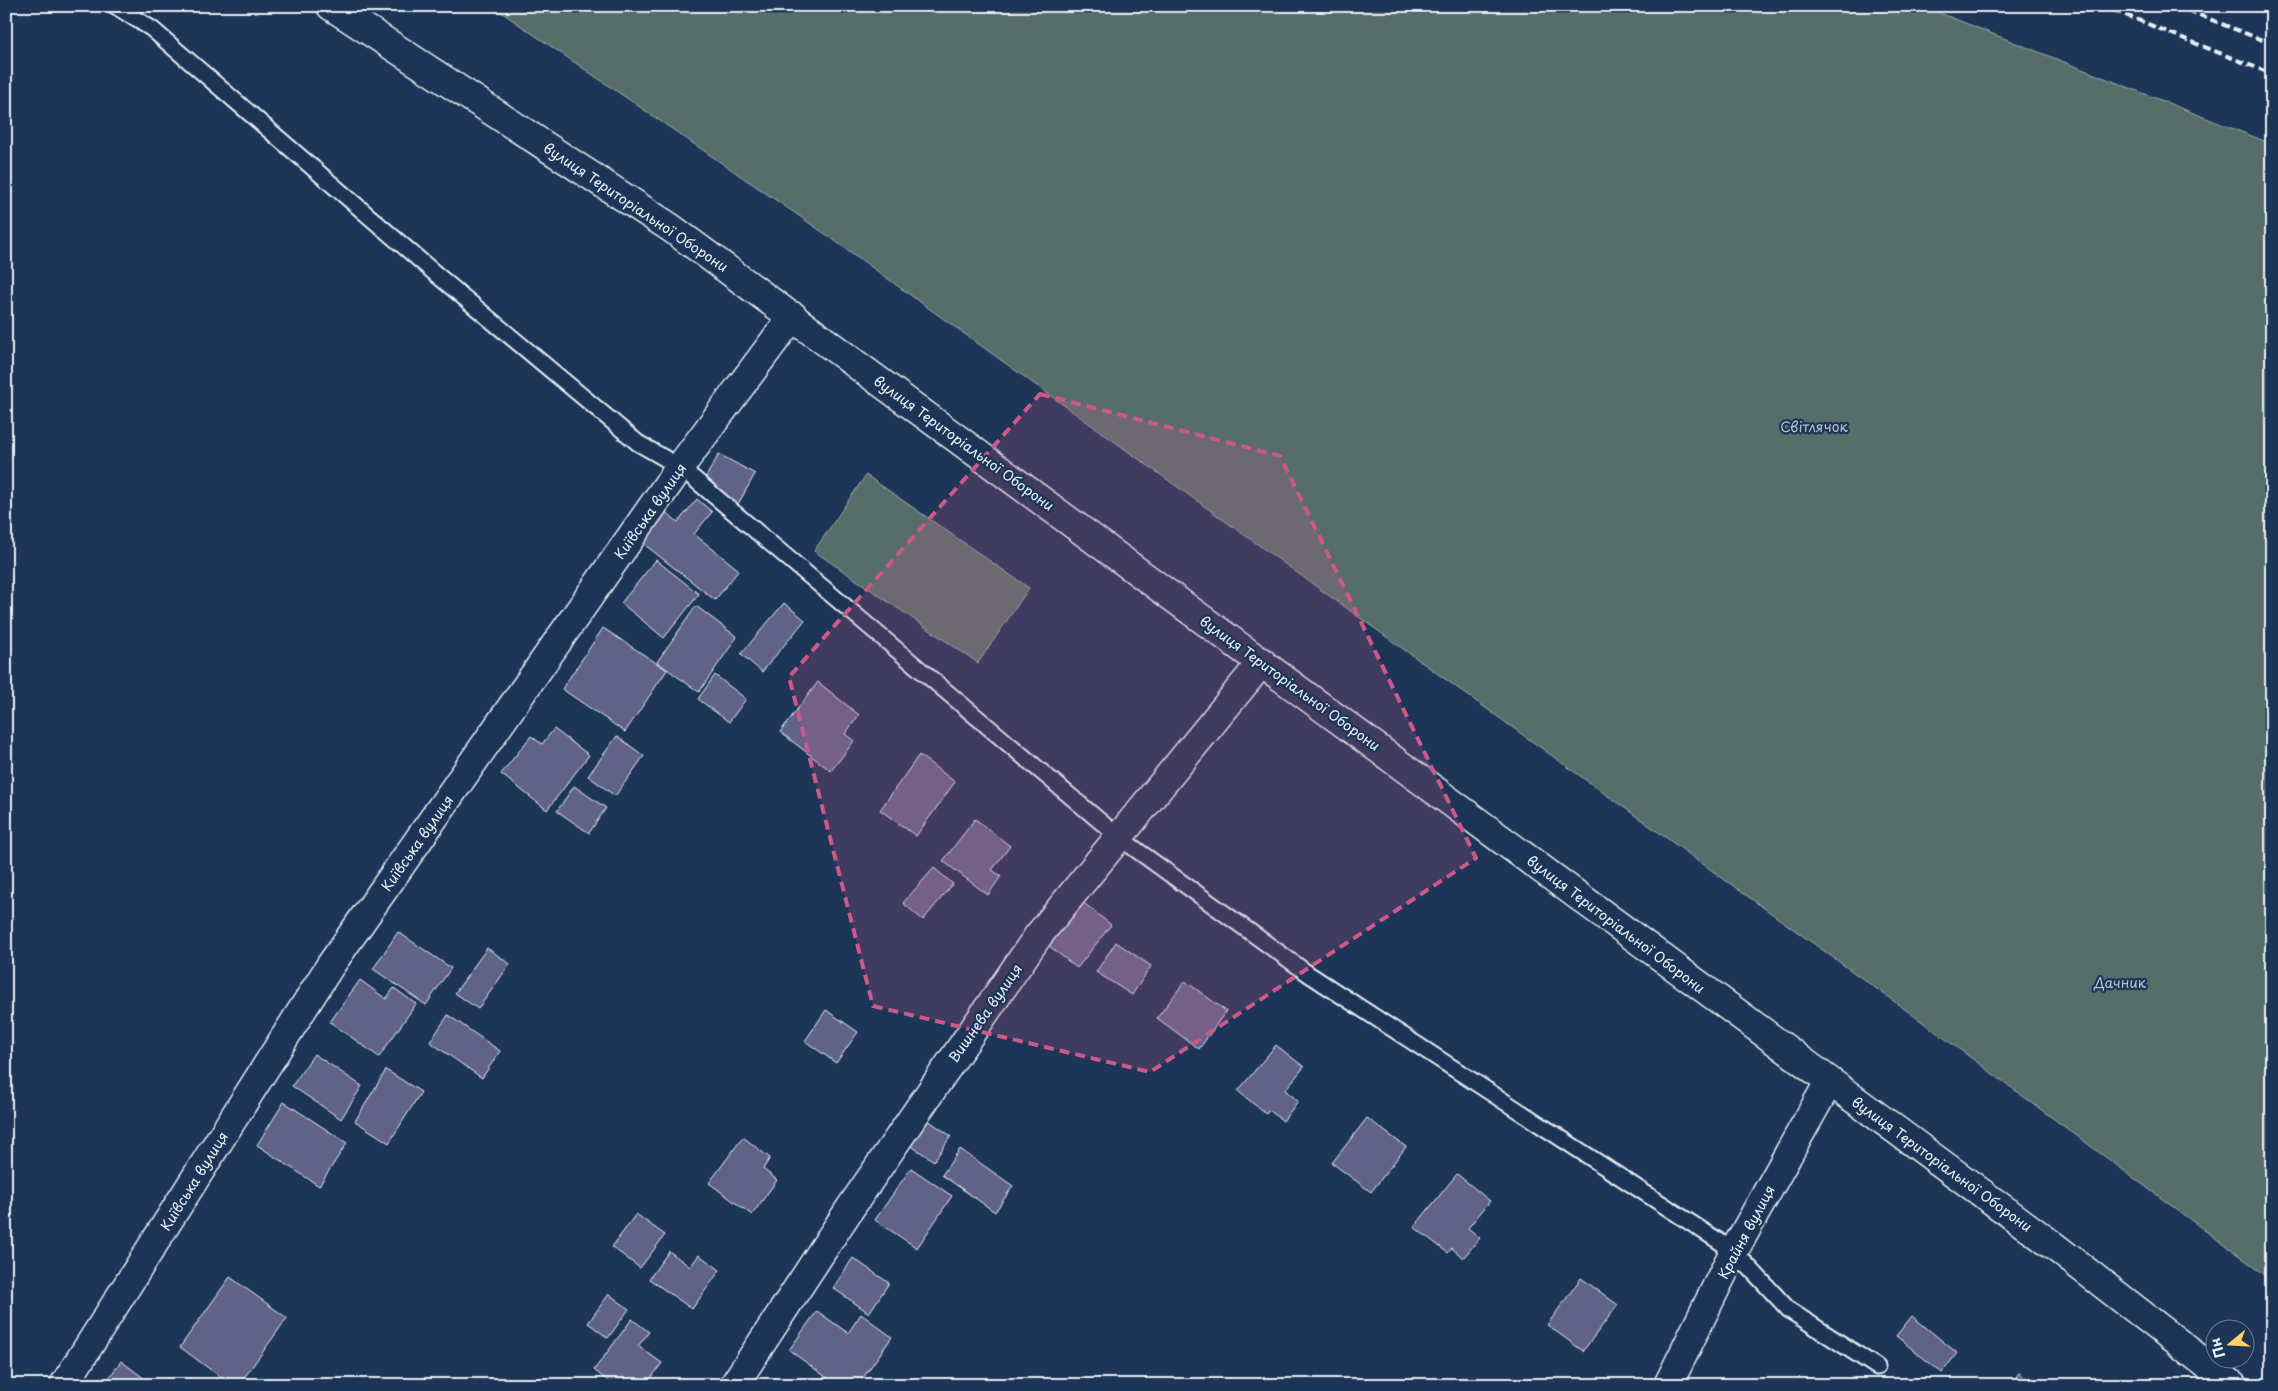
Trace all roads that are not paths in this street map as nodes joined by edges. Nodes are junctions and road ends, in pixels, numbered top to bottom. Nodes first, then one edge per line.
1 (115, 6) edge
2 (331, 6) edge
3 (792, 316) junction
4 (680, 467) junction
5 (1262, 662) junction
6 (1120, 838) junction
7 (1829, 1082) junction
8 (1734, 1251) junction
9 (1877, 1367) dead end
10 (64, 1385) edge
11 (734, 1385) edge
12 (1668, 1385) edge
13 (2233, 1385) edge

1 - 4 lane
2 - 3 street, вулиця Територіальної Оборони
3 - 4 street, Київська вулиця
3 - 5 street, вулиця Територіальної Оборони
4 - 6 lane
4 - 10 street, Київська вулиця
5 - 6 street, Вишнева вулиця
5 - 7 street, вулиця Територіальної Оборони
6 - 8 lane
6 - 11 street, Вишнева вулиця
7 - 8 street, Крайня вулиця
7 - 13 street, вулиця Територіальної Оборони
8 - 9 lane
8 - 12 street, Крайня вулиця

